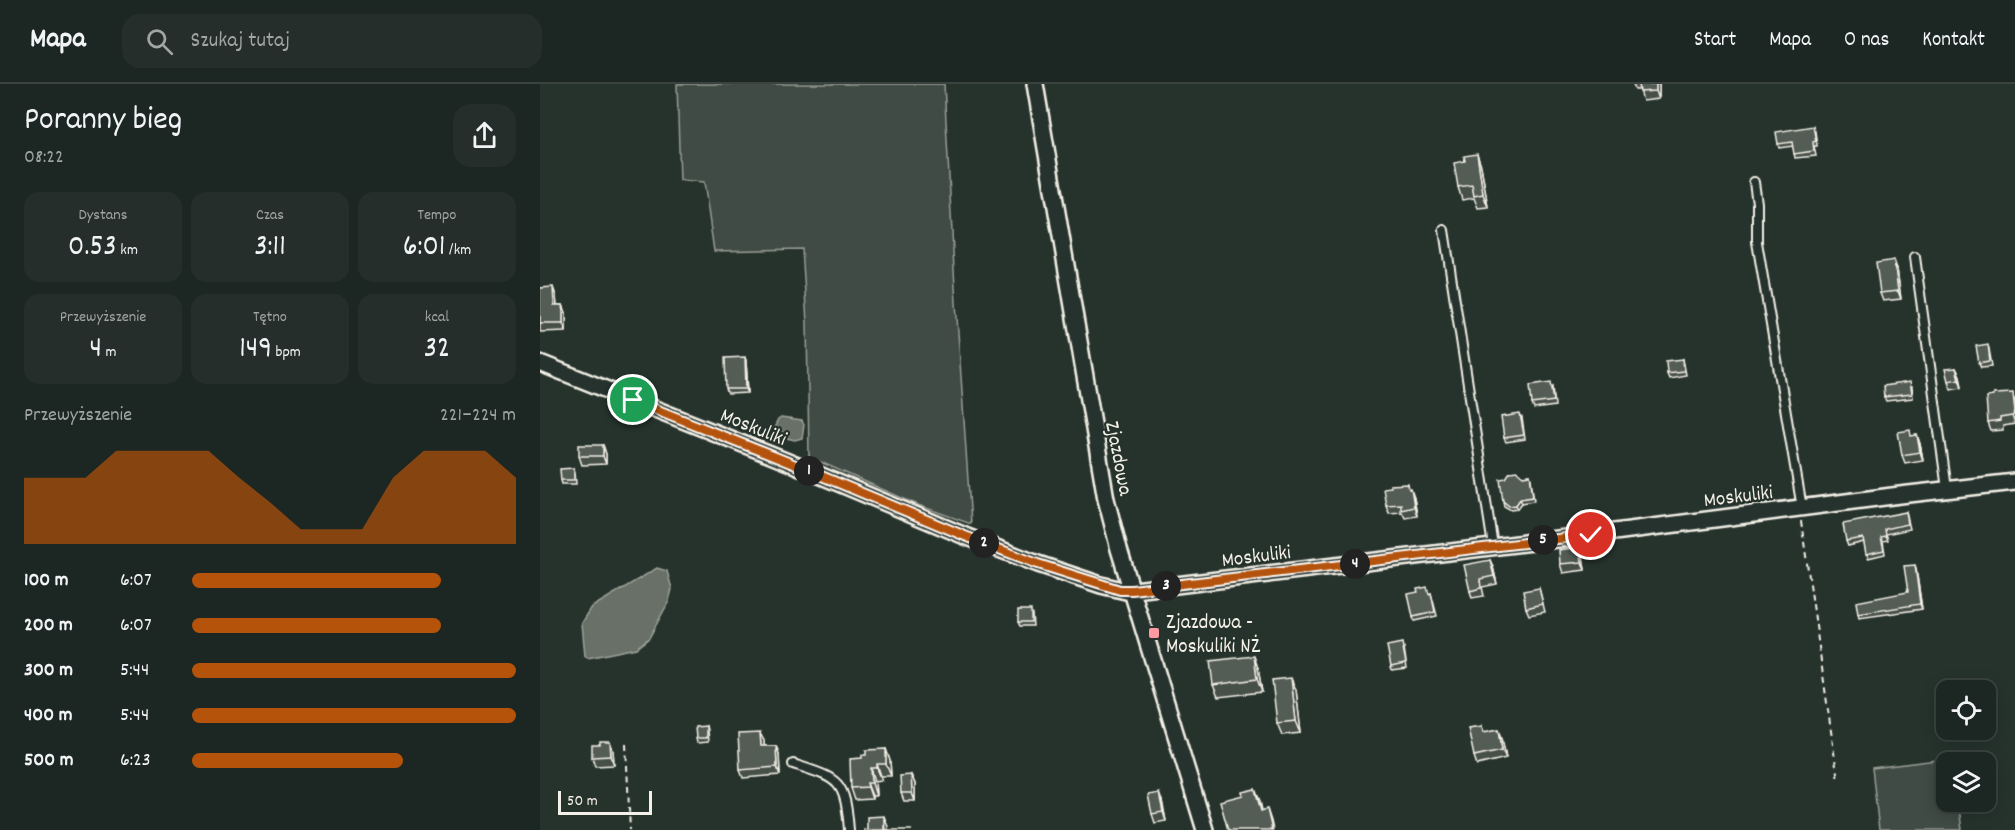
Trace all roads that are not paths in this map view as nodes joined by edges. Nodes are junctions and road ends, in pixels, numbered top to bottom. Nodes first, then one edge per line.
1 (1035, 84) edge
2 (1754, 182) dead end
3 (1444, 230) dead end
4 (1915, 257) dead end
5 (540, 363) edge
6 (2015, 482) edge
7 (1947, 489) junction
8 (1800, 509) junction
9 (1493, 546) junction
10 (1132, 590) junction
11 (793, 764) dead end
12 (849, 830) edge
13 (1205, 830) edge

1 - 10 street, Zjazdowa
2 - 8 lane
3 - 9 lane
4 - 7 lane
5 - 10 street, Moskuliki
6 - 7 street, Moskuliki
7 - 8 street, Moskuliki
8 - 9 street, Moskuliki
9 - 10 street, Moskuliki
10 - 13 street, Zjazdowa
11 - 12 lane

